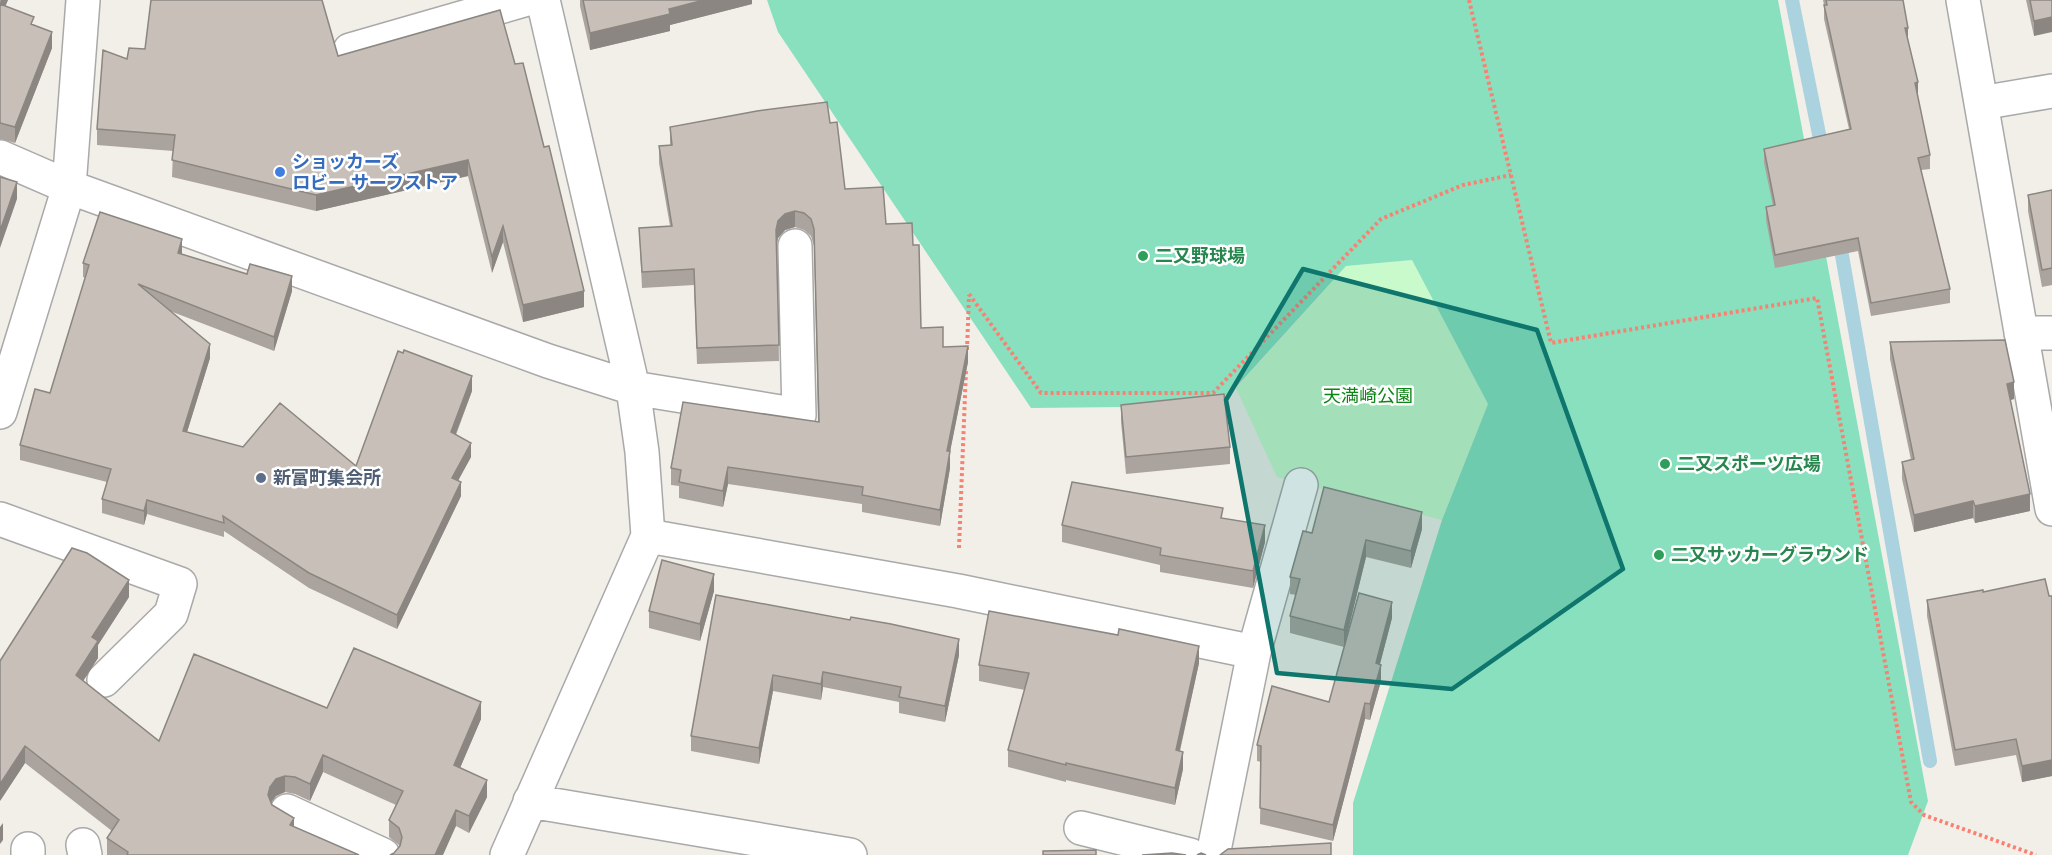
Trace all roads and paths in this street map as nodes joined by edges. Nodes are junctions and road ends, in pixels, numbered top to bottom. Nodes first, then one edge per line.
1 (83, 0) edge
2 (524, 0) edge
3 (543, 0) edge
4 (1469, 0) edge
5 (1963, 0) edge
6 (350, 50) edge
7 (2052, 92) edge
8 (1981, 103) junction
9 (0, 157) edge
10 (1511, 175) junction
11 (69, 187) junction
12 (795, 246) dead end
13 (2037, 333) edge
14 (966, 354) edge
15 (966, 365) edge
16 (633, 388) junction
17 (0, 412) edge
18 (1301, 484) dead end
19 (2052, 509) edge
20 (0, 519) edge
21 (648, 537) junction
22 (958, 591) junction
23 (1254, 652) junction
24 (104, 680) dead end
25 (530, 801) junction
26 (287, 811) edge
27 (1081, 828) dead end
28 (383, 855) edge
29 (507, 855) edge
30 (850, 855) edge
31 (1190, 855) edge
32 (1213, 855) edge
33 (2036, 855) edge

1 - 11 street
2 - 6 street
3 - 16 street
4 - 10 path
5 - 8 street
7 - 8 street
8 - 13 street
9 - 11 street
10 - 14 path
10 - 33 path
11 - 16 street
11 - 17 street
12 - 16 street
13 - 19 street
15 - 22 path
16 - 21 street
18 - 23 street
20 - 24 street
21 - 22 street
21 - 25 street
22 - 23 street
23 - 32 street
25 - 29 street
25 - 30 street
26 - 28 street
27 - 31 street

